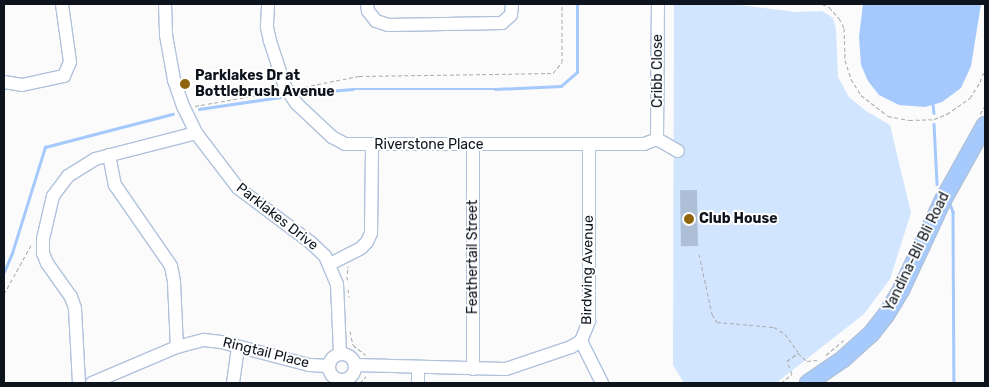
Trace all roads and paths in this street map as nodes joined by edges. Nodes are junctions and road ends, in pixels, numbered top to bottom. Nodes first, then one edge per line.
1 (62, 4) edge
2 (165, 4) edge
3 (367, 4) edge
4 (512, 4) edge
5 (562, 4) edge
6 (658, 4) edge
7 (788, 4) edge
8 (268, 6) dead end
9 (985, 68) edge
10 (4, 82) edge
11 (290, 89) dead end
12 (283, 90) dead end
13 (193, 102) dead end
14 (195, 106) junction
15 (985, 106) edge
16 (197, 112) dead end
17 (981, 121) edge
18 (196, 133) junction
19 (657, 139) junction
20 (590, 145) junction
21 (372, 146) junction
22 (473, 146) junction
23 (678, 151) dead end
24 (109, 155) junction
25 (32, 244) dead end
26 (699, 254) dead end
27 (346, 256) junction
28 (330, 264) junction
29 (4, 294) edge
30 (349, 303) dead end
31 (350, 329) dead end
32 (844, 340) dead end
33 (582, 341) junction
34 (177, 347) junction
35 (238, 347) junction
36 (340, 353) junction
37 (798, 353) junction
38 (418, 368) junction
39 (473, 369) junction
40 (332, 375) edge
41 (356, 375) edge
42 (603, 382) edge
43 (79, 383) edge
44 (92, 383) edge
45 (233, 383) edge
46 (418, 383) edge
47 (781, 383) edge
48 (808, 383) edge

1 - 10 street
2 - 18 street, Parklakes Drive
3 - 4 street
5 - 11 path
6 - 19 street, Cribb Close
7 - 9 path
8 - 21 street, Riverstone Place
12 - 14 path
13 - 14 path
14 - 16 path
15 - 17 path
17 - 48 main road, Yandina-Bli Bli Road
18 - 24 street
18 - 28 street, Parklakes Drive
19 - 20 street, Riverstone Place
19 - 23 street
20 - 22 street, Riverstone Place
20 - 33 street, Birdwing Avenue
21 - 22 street, Riverstone Place
21 - 27 street
22 - 39 street, Feathertail Street
24 - 34 street
24 - 43 street
25 - 29 path
26 - 37 path
27 - 28 street
27 - 30 path
28 - 36 street, Parklakes Drive
31 - 41 path
32 - 37 path
33 - 39 street, Birdwing Avenue
33 - 42 street
34 - 35 street, Ringtail Place
34 - 44 street, Ringtail Place
35 - 40 street, Ringtail Place
35 - 45 street
36 - 40 street
36 - 41 street
37 - 47 path
38 - 39 street, Birdwing Avenue
38 - 41 street, Birdwing Avenue
38 - 46 street
40 - 41 street

